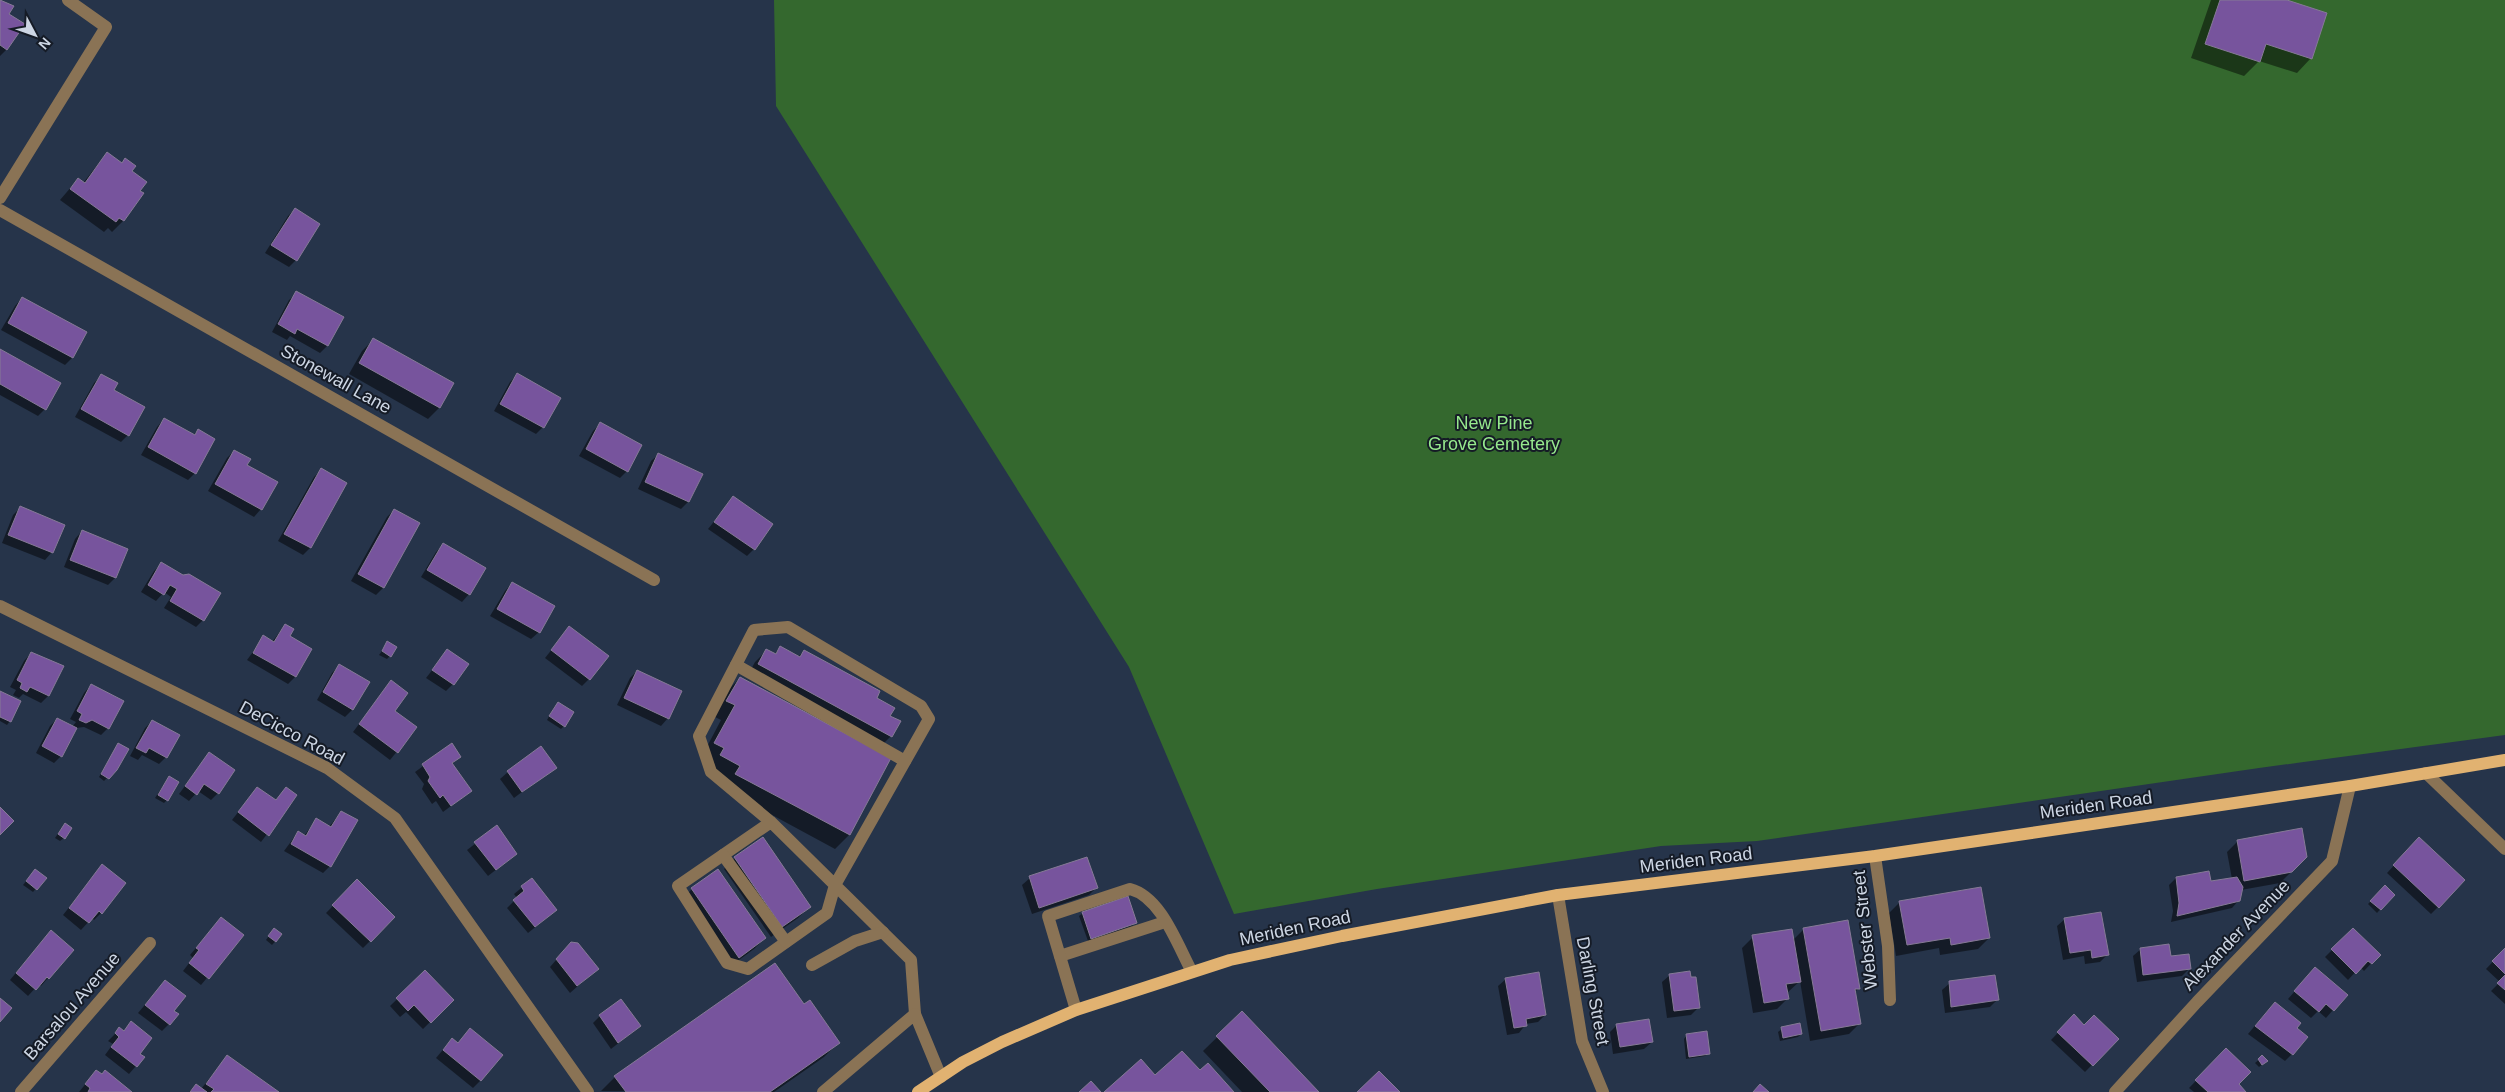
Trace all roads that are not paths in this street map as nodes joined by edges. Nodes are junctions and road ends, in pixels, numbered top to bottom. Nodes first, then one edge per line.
1 (68, 0) edge
2 (0, 198) edge
3 (0, 210) edge
4 (654, 580) dead end
5 (0, 606) edge
6 (736, 665) junction
7 (2505, 760) edge
8 (905, 761) junction
9 (2426, 773) junction
10 (2350, 786) junction
11 (771, 822) junction
12 (2505, 849) edge
13 (724, 855) junction
14 (1875, 856) junction
15 (836, 885) junction
16 (1558, 895) junction
17 (1165, 922) junction
18 (883, 932) junction
19 (786, 942) junction
20 (150, 943) dead end
21 (1060, 956) junction
22 (812, 965) dead end
23 (1192, 972) junction
24 (1890, 1000) dead end
25 (1076, 1010) junction
26 (915, 1014) junction
27 (941, 1077) junction
28 (21, 1092) edge
29 (588, 1092) edge
30 (823, 1092) edge
31 (918, 1092) edge
32 (1603, 1092) edge
33 (2115, 1092) edge

1 - 2 street
3 - 4 street, Stonewall Lane
5 - 29 street, DeCicco Road
6 - 8 street
6 - 8 street
6 - 11 street
7 - 9 main road, Meriden Road
8 - 15 street
9 - 10 main road, Meriden Road
9 - 12 street
10 - 14 main road, Meriden Road
10 - 33 street, Alexander Avenue
11 - 13 street
11 - 15 street
13 - 19 street
13 - 19 street
14 - 16 main road, Meriden Road
14 - 24 street, Webster Street
15 - 18 street
15 - 19 street
16 - 23 main road, Meriden Road
16 - 32 street, Darling Street
17 - 21 street
17 - 21 street
17 - 23 street
18 - 22 street
18 - 26 street
20 - 28 street, Barsalou Avenue
21 - 25 street
23 - 25 main road, Meriden Road
25 - 27 main road, Meriden Road
26 - 27 street
26 - 30 street
27 - 31 main road, Meriden Road

